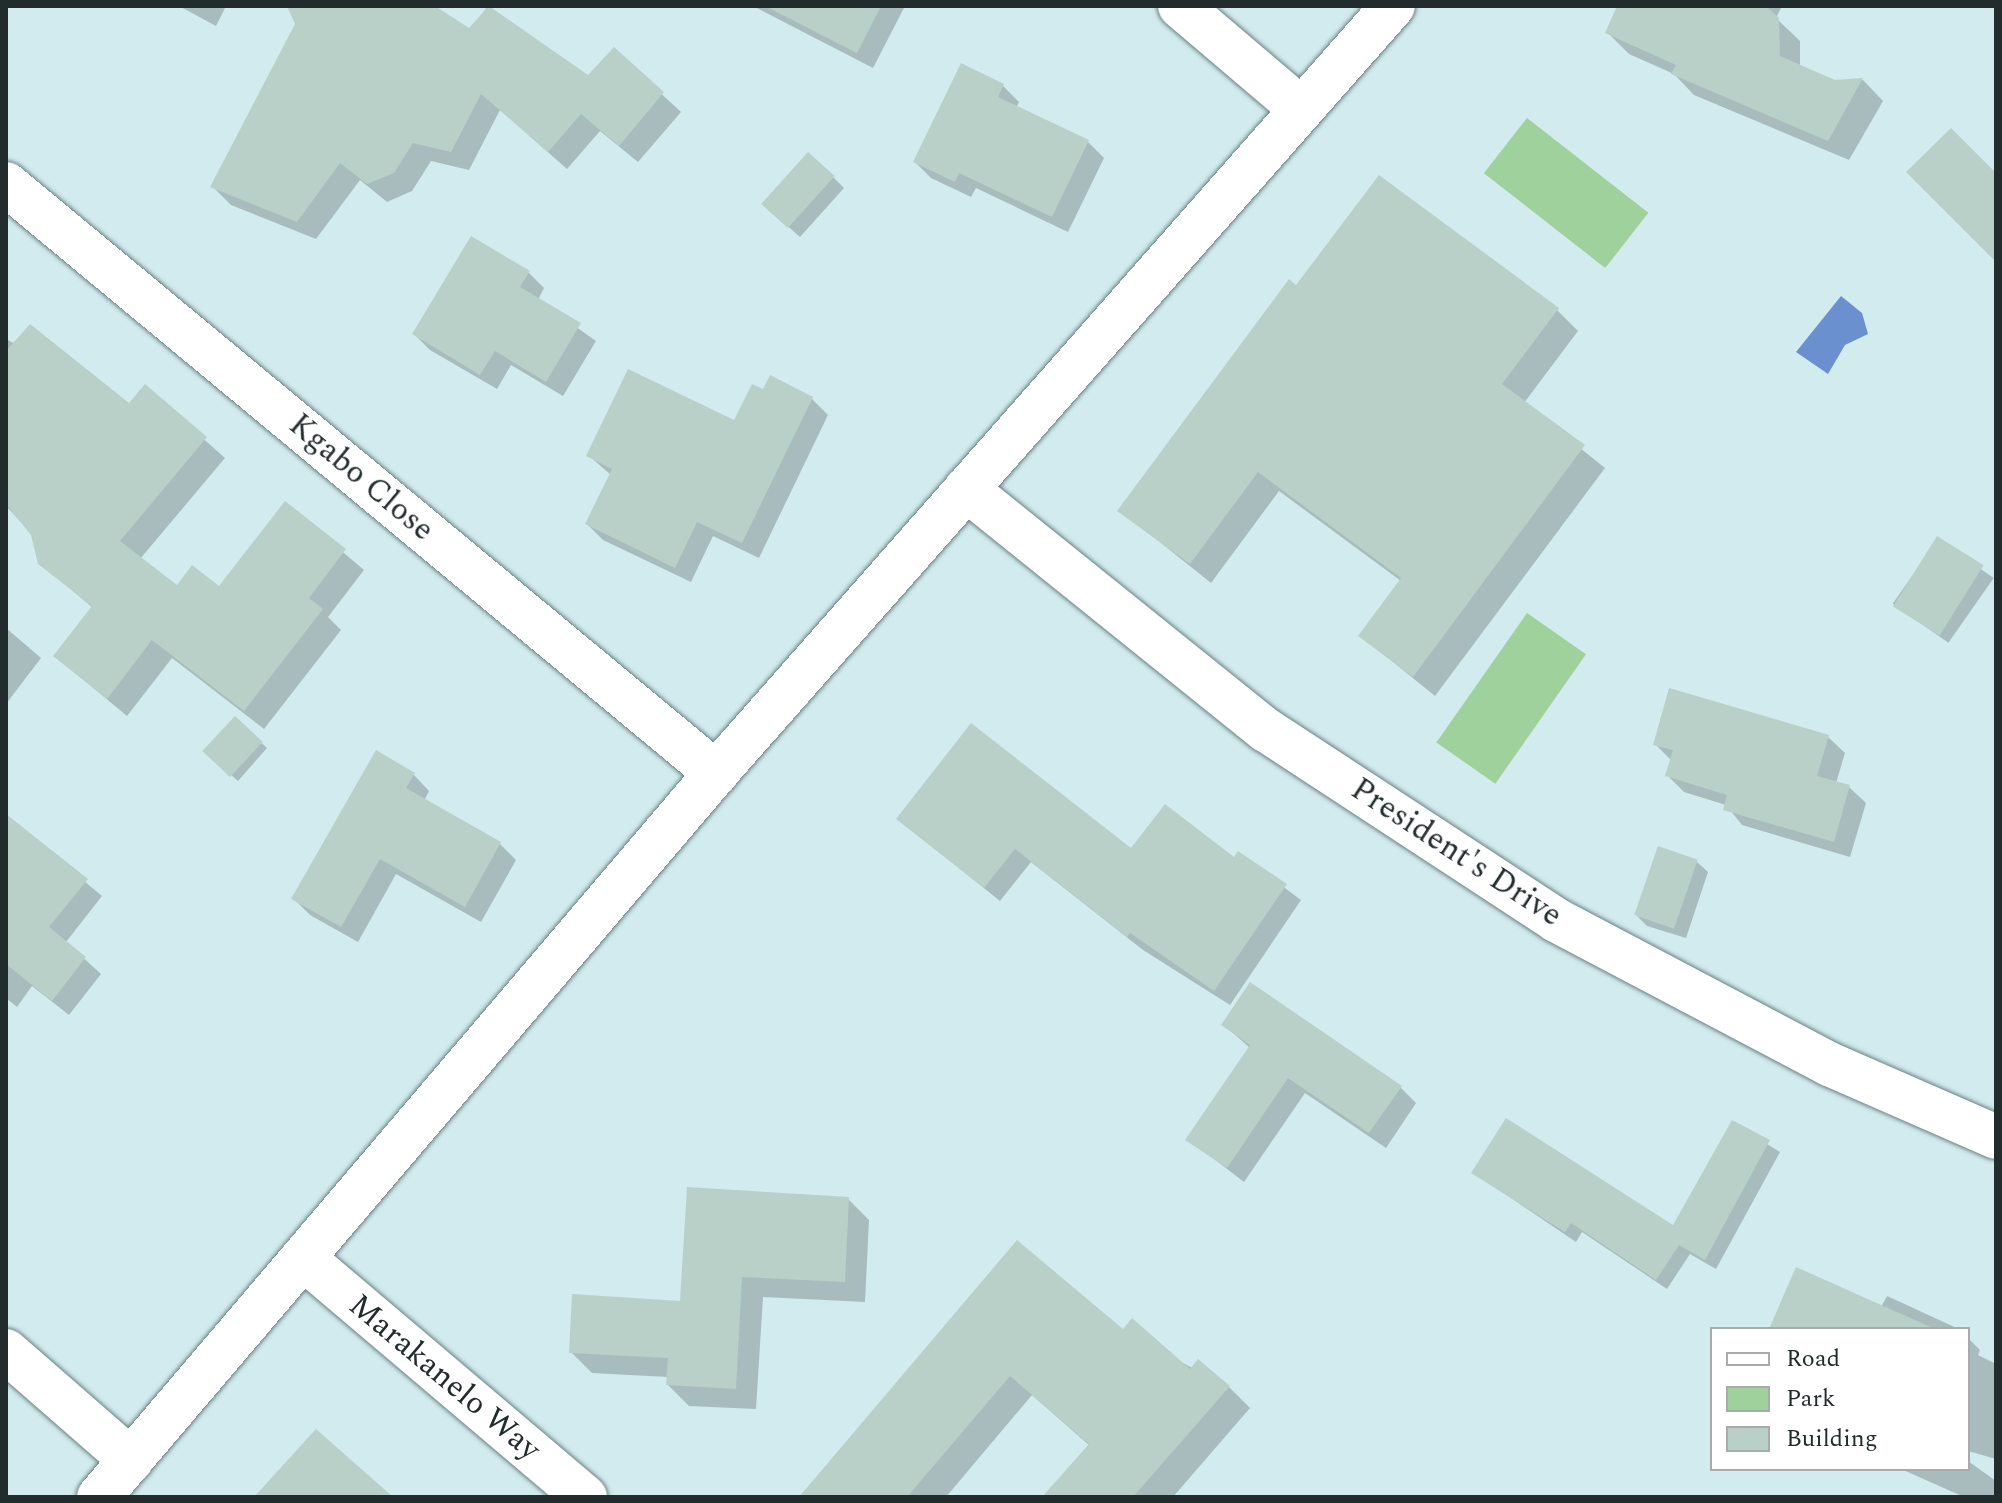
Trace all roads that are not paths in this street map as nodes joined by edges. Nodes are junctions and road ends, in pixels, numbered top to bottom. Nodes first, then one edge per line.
1 (1180, 6) edge
2 (1393, 6) edge
3 (1301, 109) junction
4 (6, 184) edge
5 (966, 489) junction
6 (716, 773) junction
7 (1996, 1137) edge
8 (303, 1258) junction
9 (6, 1351) edge
10 (131, 1460) junction
11 (99, 1497) edge
12 (585, 1497) edge

1 - 3 street
2 - 3 street
3 - 5 street
4 - 6 street, Kgabo Close
5 - 6 street
5 - 7 street, President's Drive
6 - 8 street
8 - 10 street
8 - 12 street, Marakanelo Way
9 - 10 street
10 - 11 street

